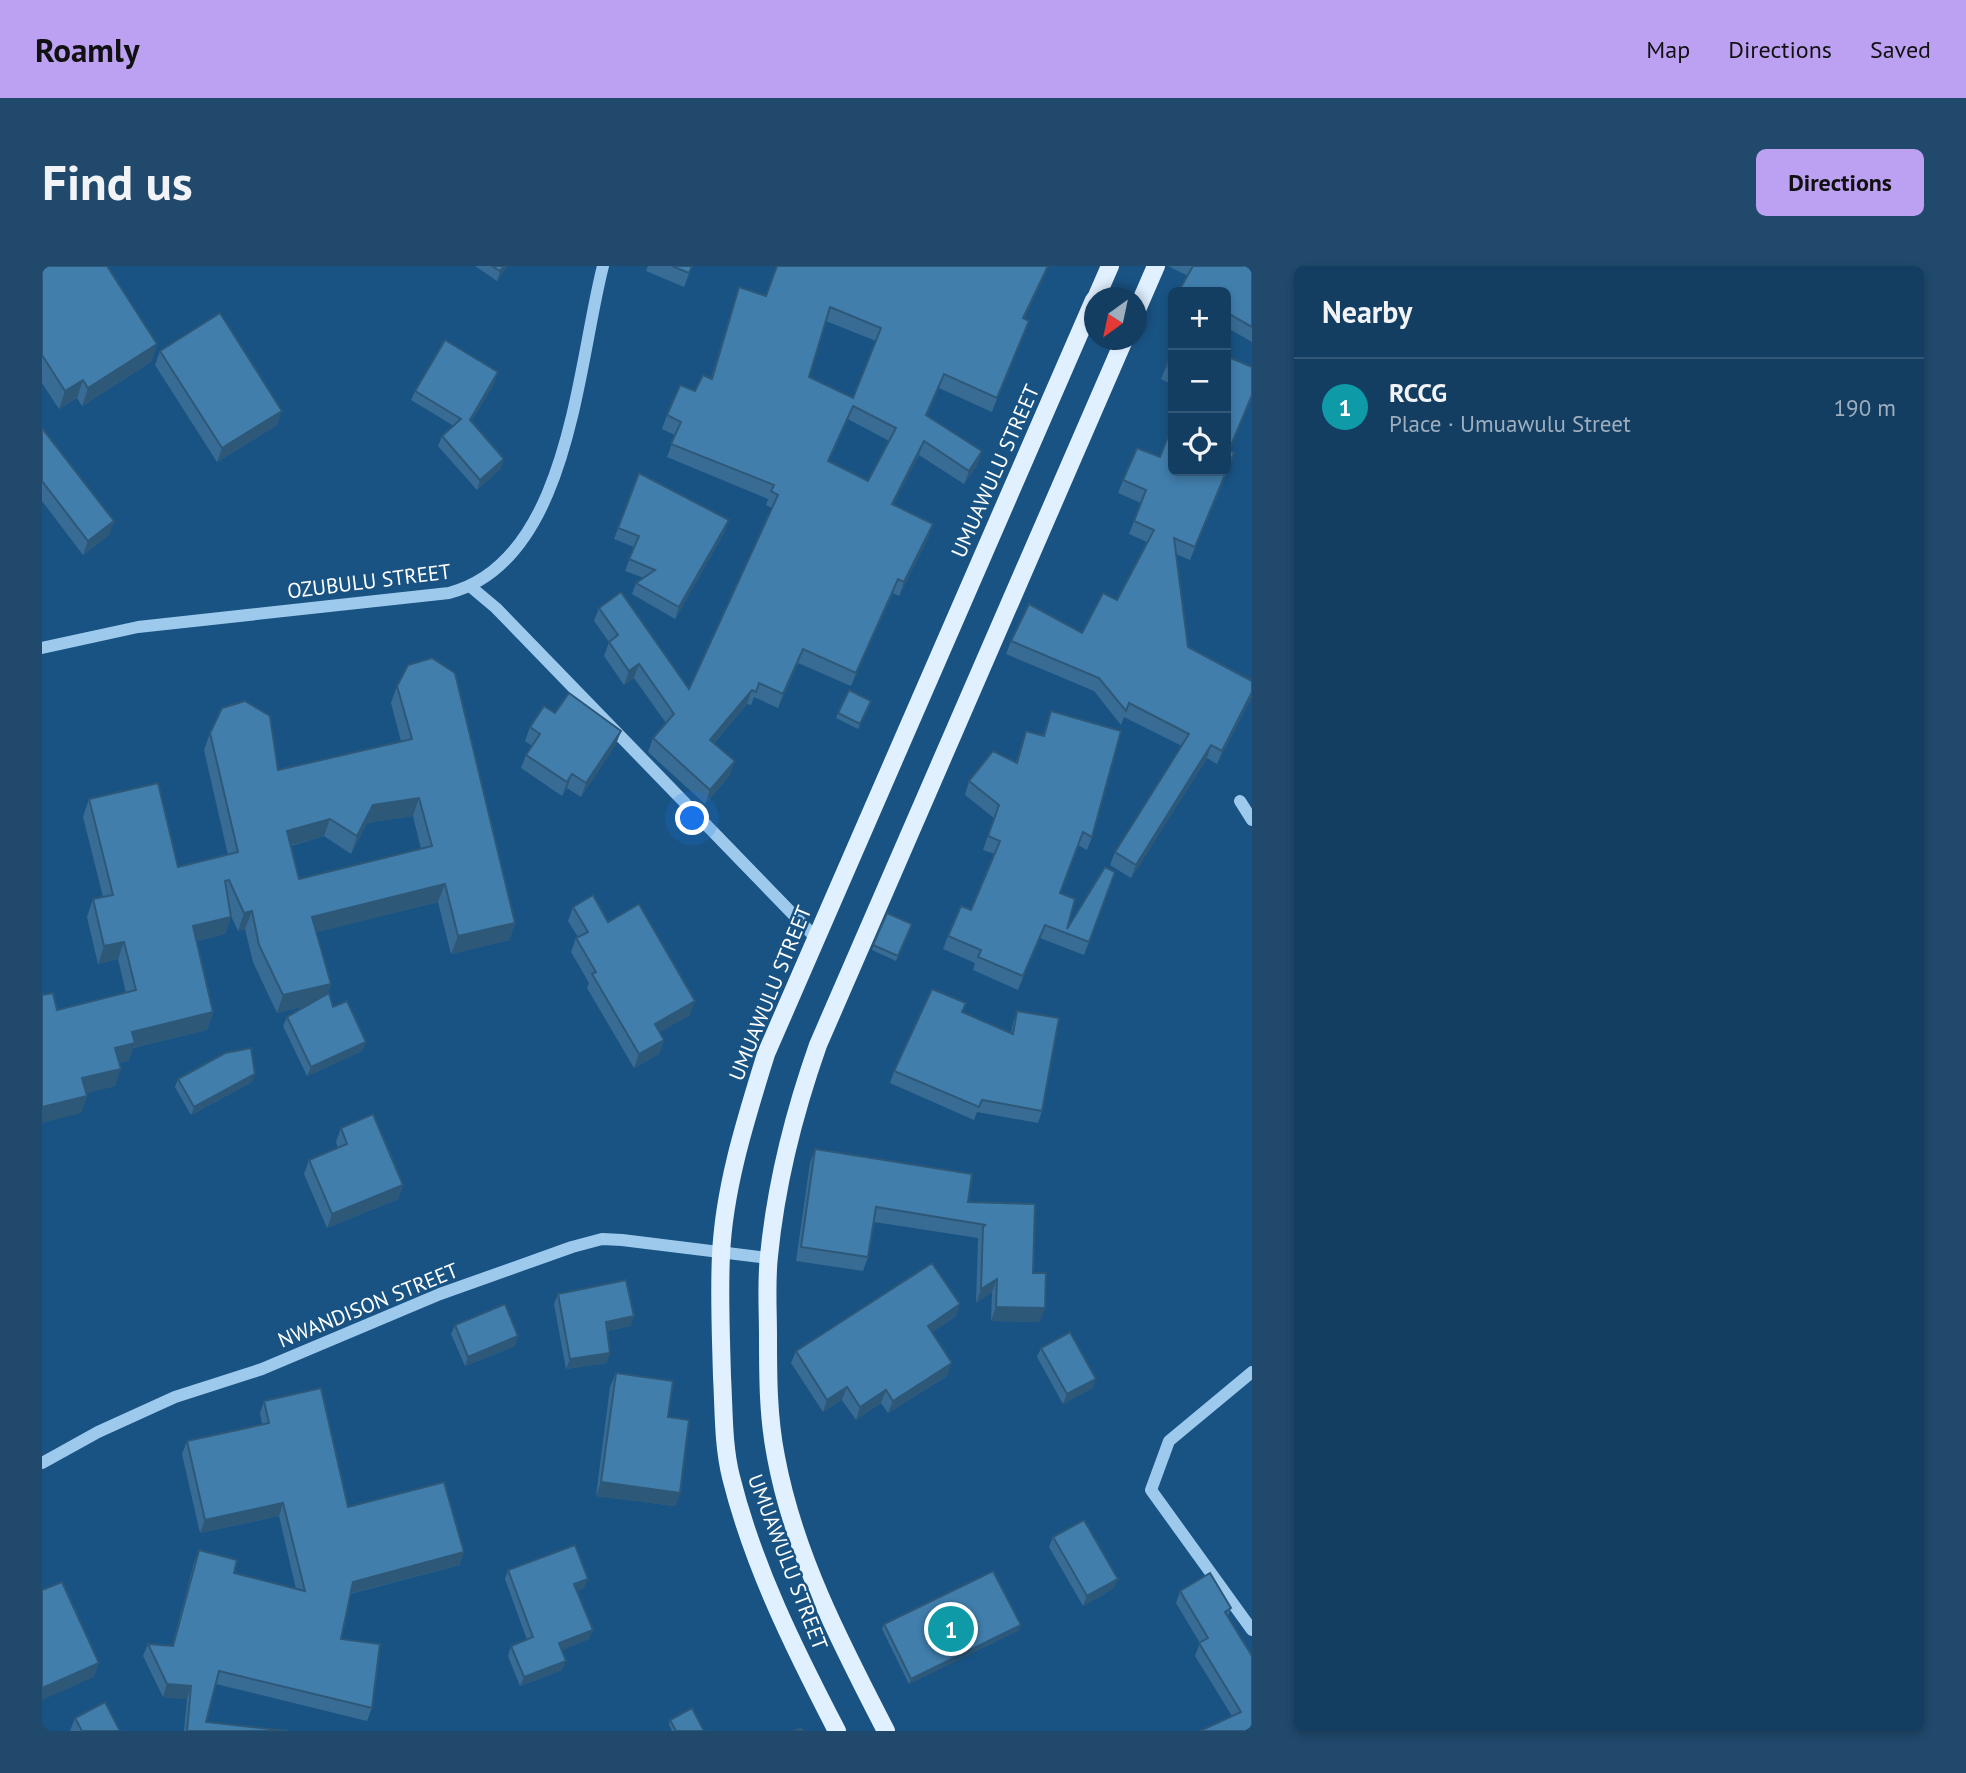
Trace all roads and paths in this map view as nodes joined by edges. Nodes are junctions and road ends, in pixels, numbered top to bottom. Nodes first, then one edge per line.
1 (603, 266) edge
2 (1110, 266) edge
3 (1156, 266) edge
4 (1100, 287) edge
5 (1147, 287) edge
6 (1084, 324) edge
7 (1120, 350) edge
8 (471, 587) junction
9 (42, 648) edge
10 (1240, 801) dead end
11 (1252, 820) edge
12 (816, 938) junction
13 (721, 1253) junction
14 (768, 1258) junction
15 (1252, 1372) edge
16 (42, 1463) edge
17 (1252, 1630) edge
18 (838, 1731) edge
19 (886, 1731) edge

1 - 8 street, OZUBULU STREET
2 - 4 main road, UMUAWULU STREET
3 - 5 main road
6 - 12 main road, UMUAWULU STREET
7 - 14 main road, UMUAWULU STREET
8 - 9 street, OZUBULU STREET
8 - 12 street
10 - 11 street
12 - 13 main road, UMUAWULU STREET
13 - 14 street, NWANDISON STREET
13 - 16 street, NWANDISON STREET
13 - 18 main road, UMUAWULU STREET
14 - 19 main road, UMUAWULU STREET
15 - 17 street

